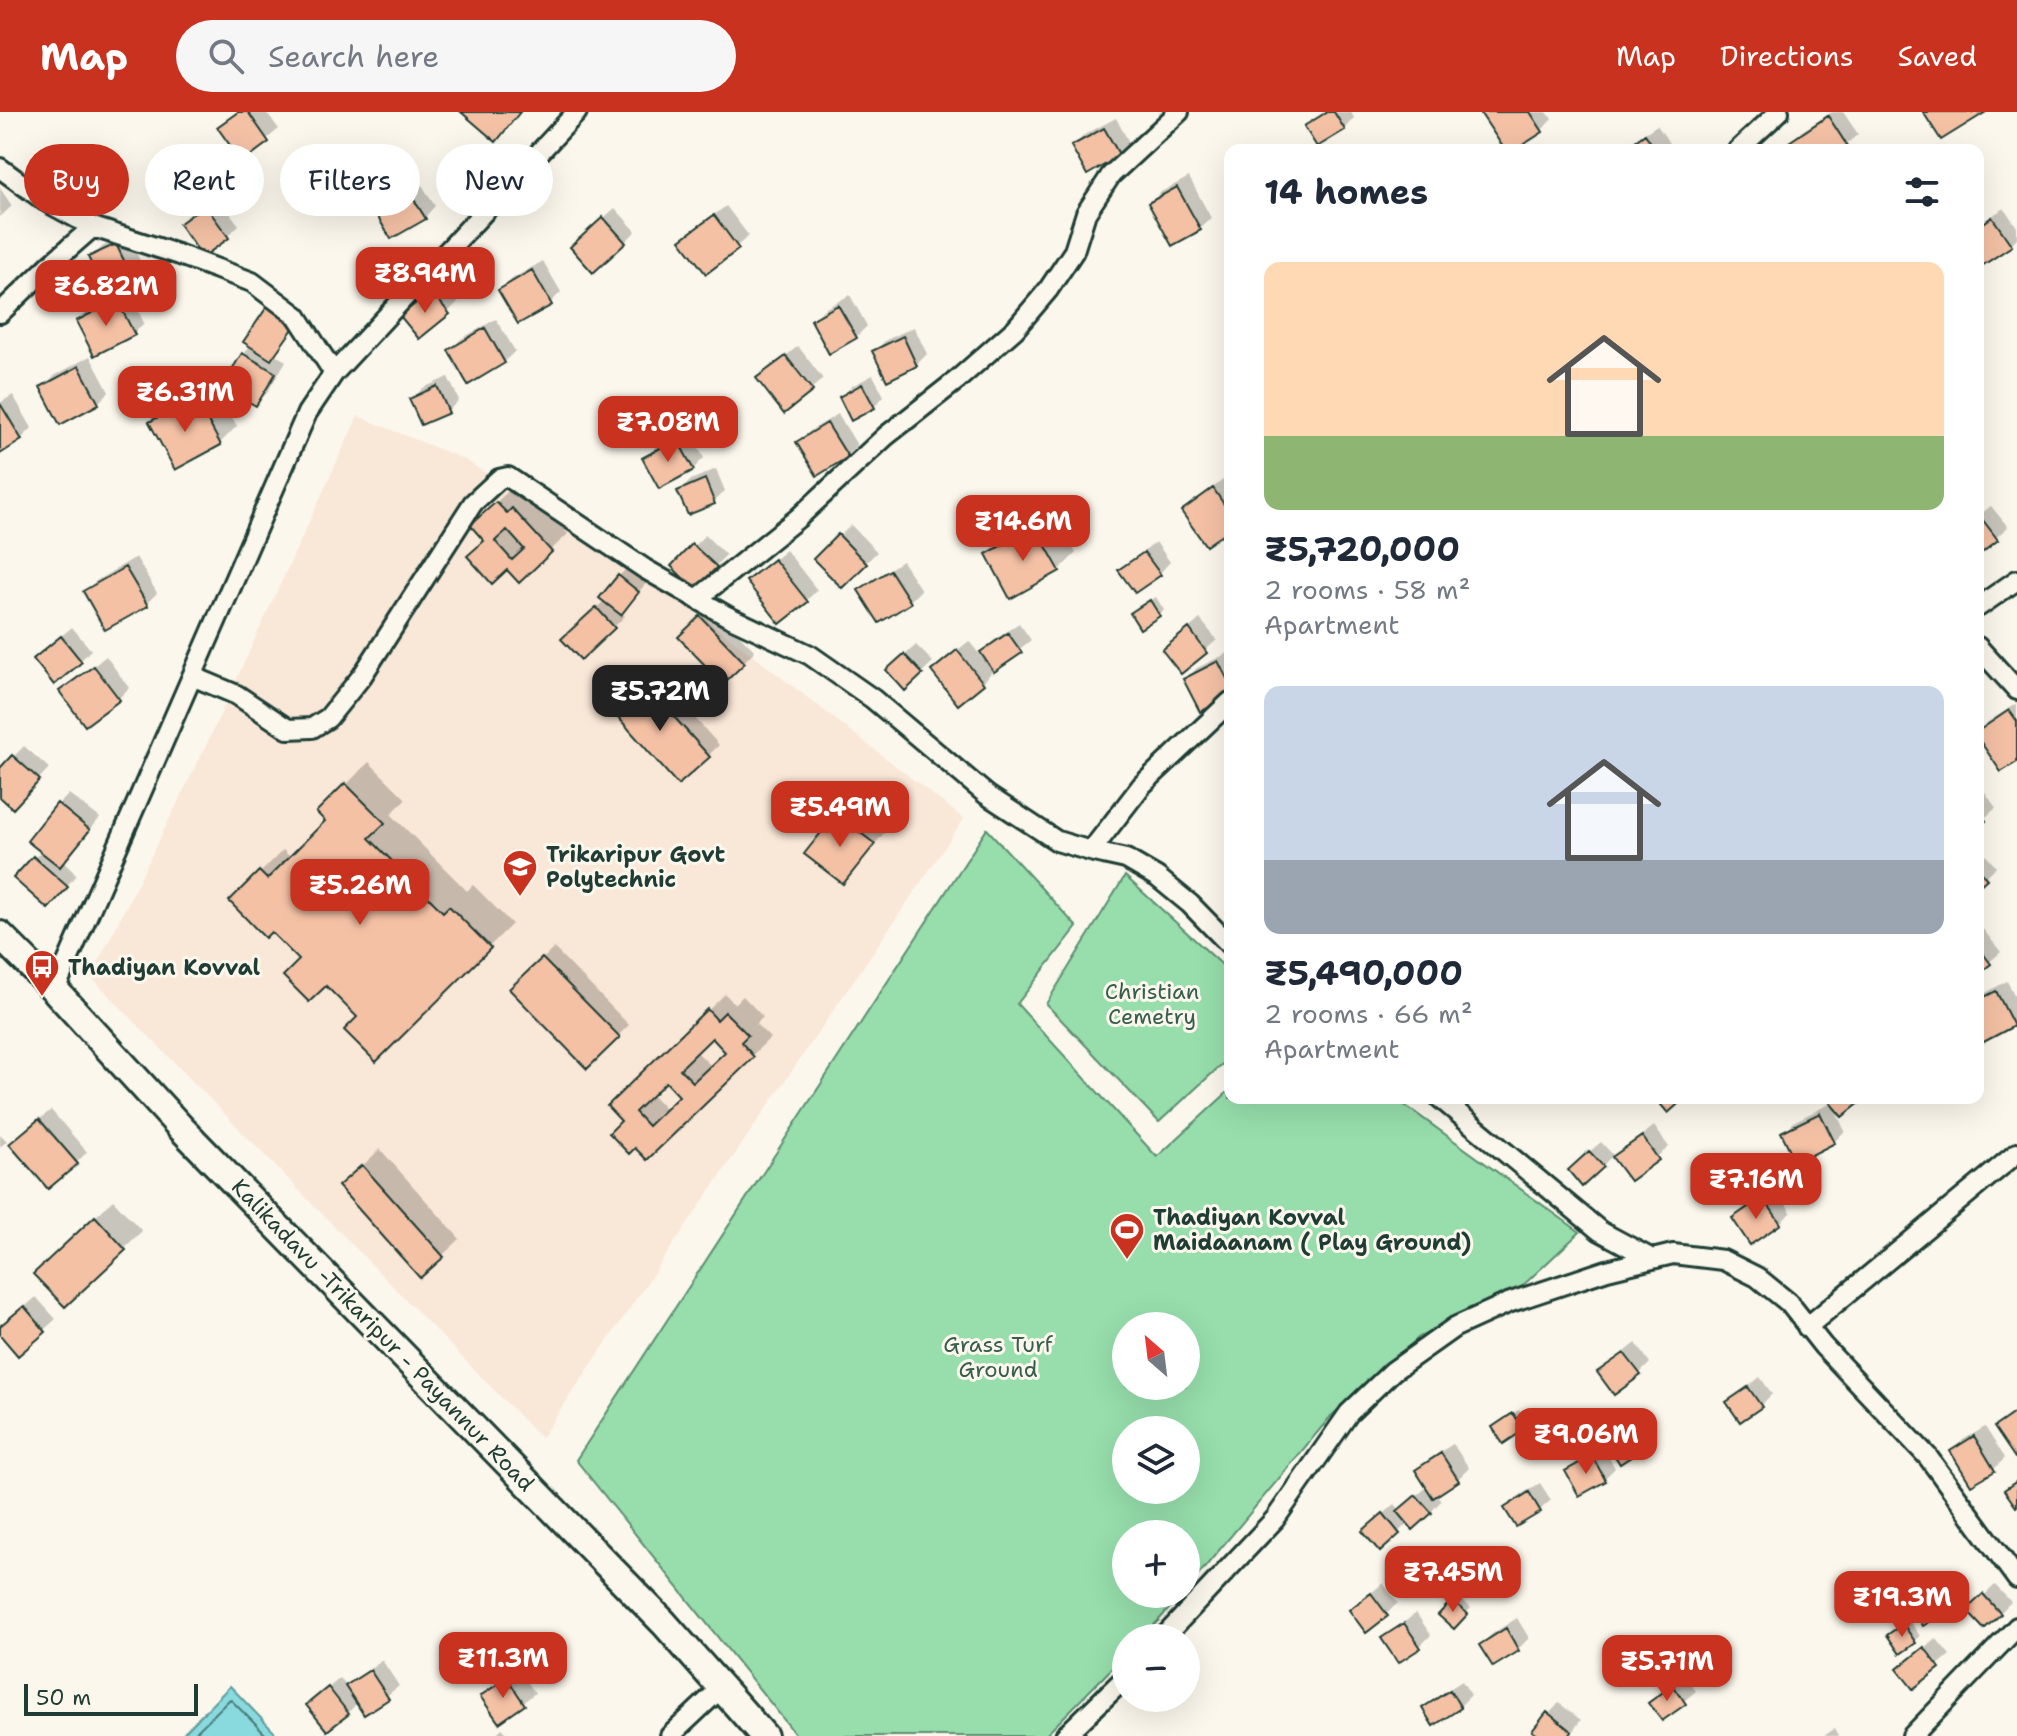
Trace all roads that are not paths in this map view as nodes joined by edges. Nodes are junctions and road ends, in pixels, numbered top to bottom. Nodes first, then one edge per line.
1 (577, 112) edge
2 (1179, 112) edge
3 (1779, 112) edge
4 (1744, 144) edge
5 (0, 168) edge
6 (93, 227) junction
7 (0, 313) edge
8 (334, 373) junction
9 (2017, 580) edge
10 (697, 599) junction
11 (1984, 603) edge
12 (1984, 654) edge
13 (192, 676) junction
14 (2017, 690) edge
15 (1224, 708) edge
16 (1091, 851) junction
17 (1224, 939) edge
18 (4, 947) edge
19 (55, 990) junction
20 (1447, 1104) edge
21 (2017, 1153) edge
22 (1652, 1259) junction
23 (1807, 1327) junction
24 (2017, 1579) edge
25 (1176, 1624) edge
26 (2017, 1627) edge
27 (721, 1688) junction
28 (1112, 1691) edge
29 (670, 1736) edge
30 (764, 1736) edge
31 (1065, 1736) edge
32 (1912, 1736) edge

1 - 8 street
2 - 10 street
3 - 4 street
5 - 6 street
6 - 7 street
6 - 8 street
8 - 13 street
9 - 11 street
10 - 13 street
10 - 16 street
12 - 14 street
13 - 19 street
15 - 16 street
16 - 17 street
18 - 19 main road, Kalikadavu -Trikaripur - Payannur Road
19 - 27 main road, Kalikadavu -Trikaripur - Payannur Road
20 - 22 street
21 - 23 street
22 - 23 street
22 - 25 street
23 - 24 street
26 - 32 street
27 - 29 street
27 - 30 main road, Kalikadavu -Trikaripur - Payannur Road
28 - 31 street

